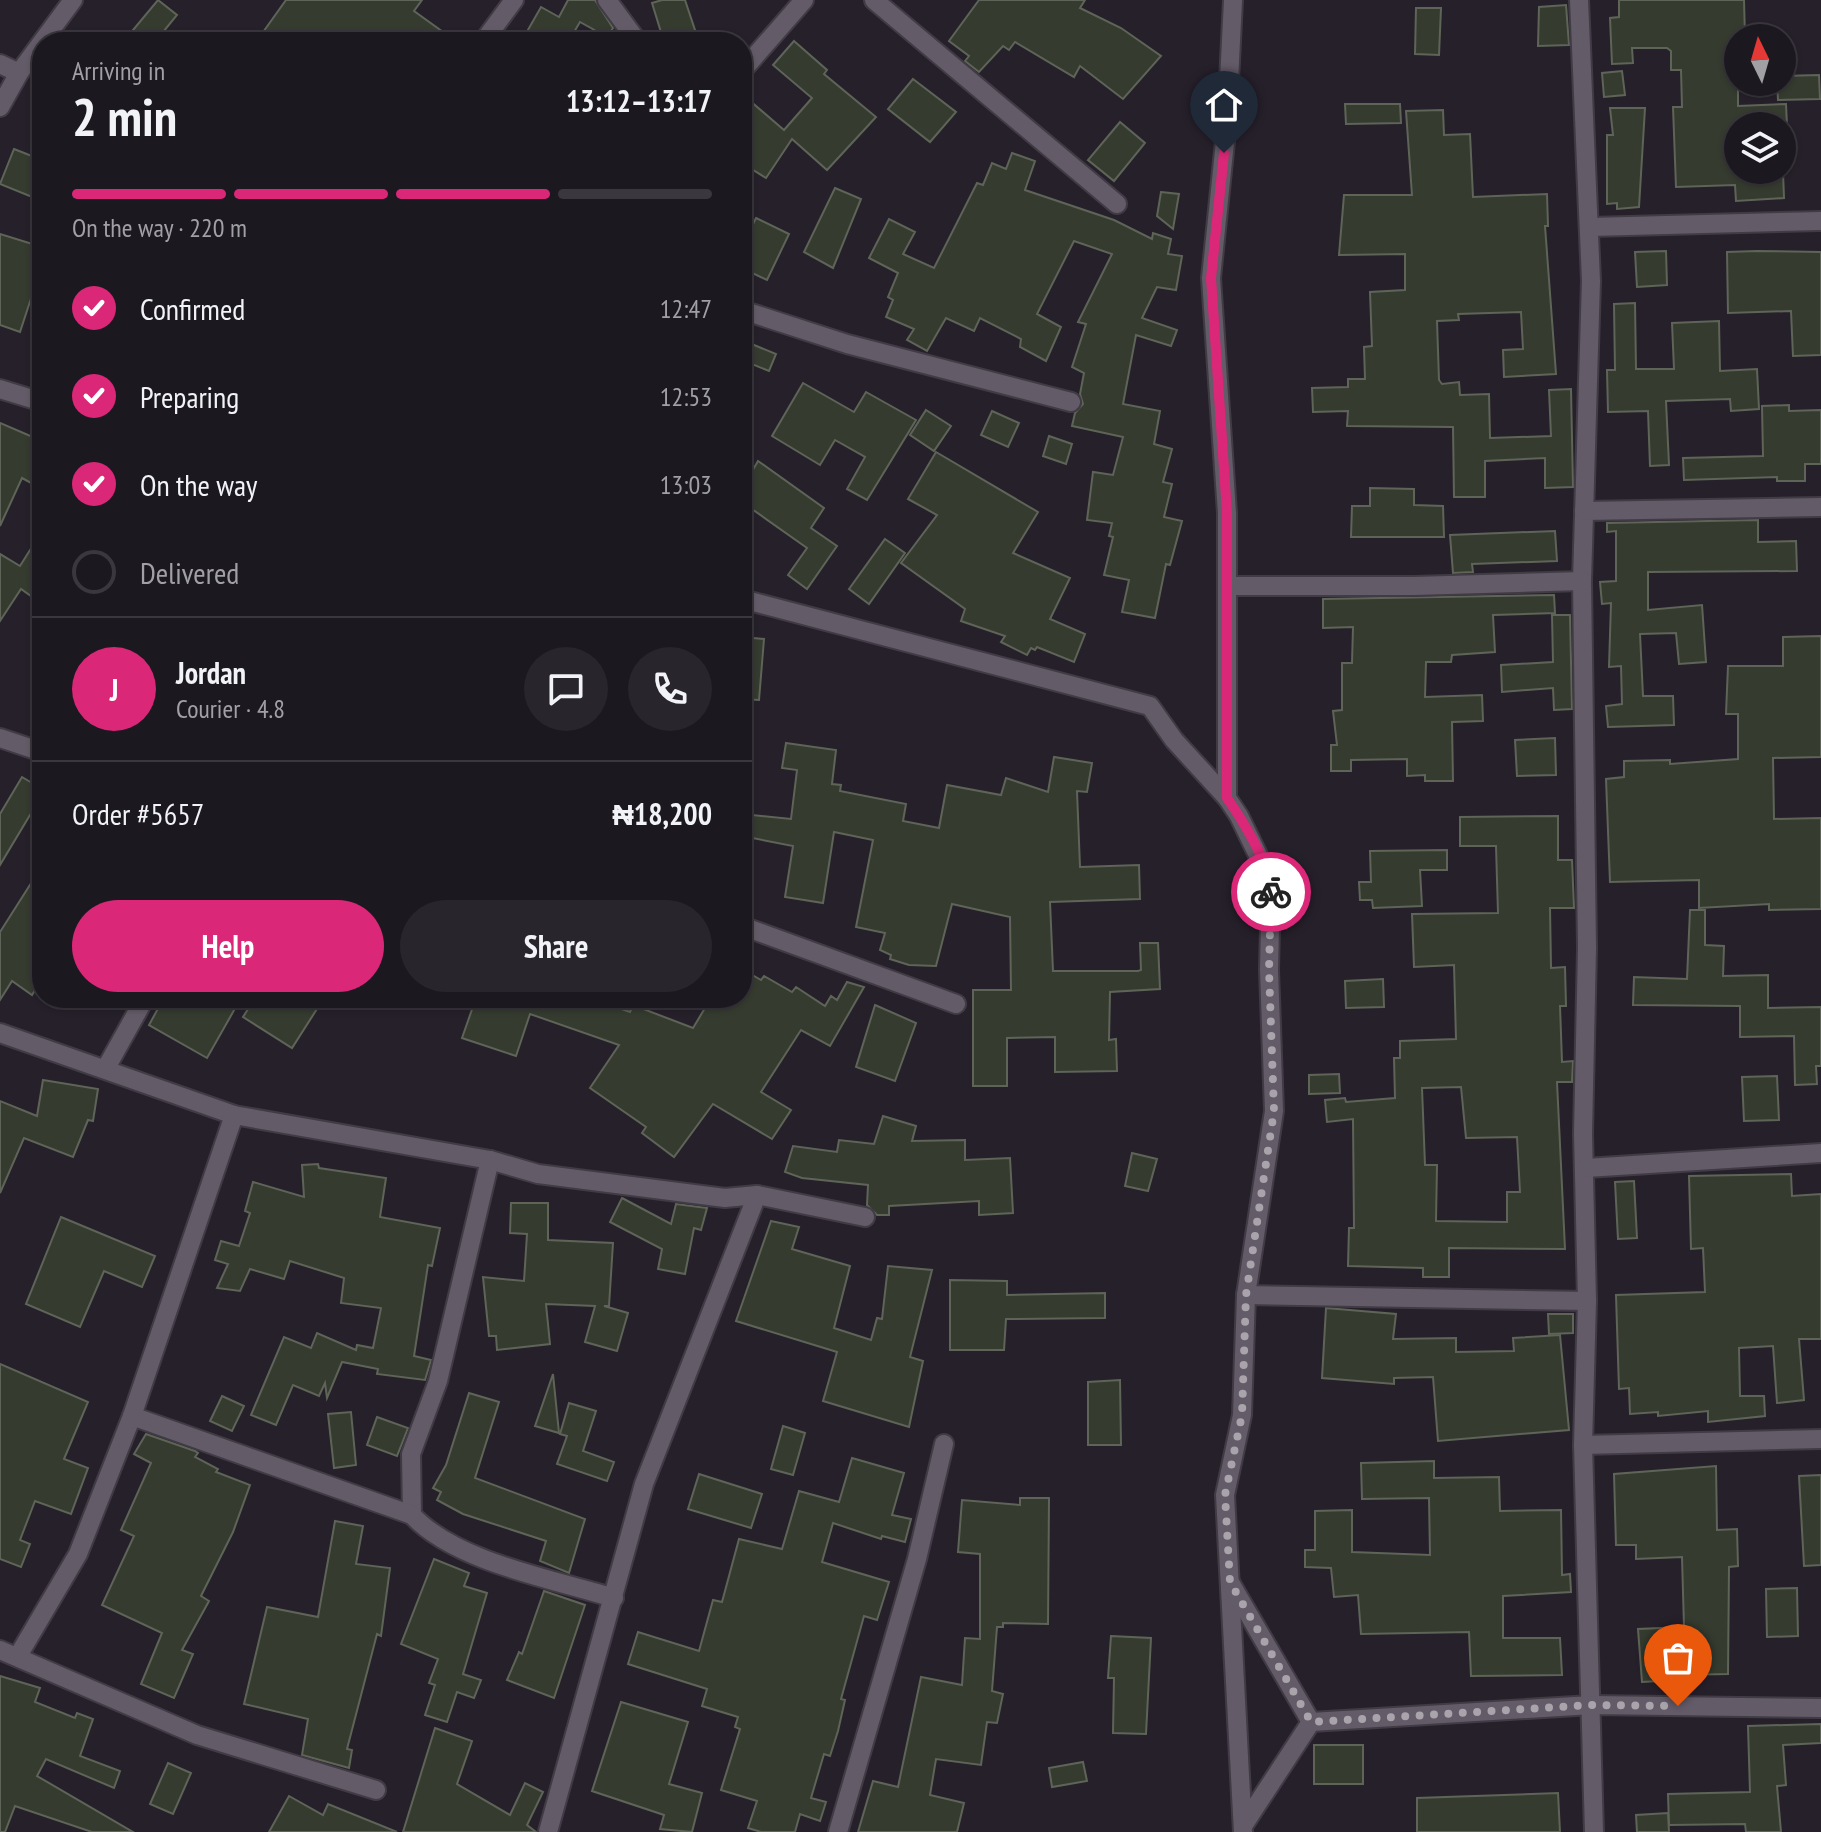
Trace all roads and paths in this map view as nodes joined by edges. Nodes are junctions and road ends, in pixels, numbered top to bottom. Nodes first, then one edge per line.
1 (73, 0) edge
2 (514, 0) edge
3 (607, 0) edge
4 (804, 0) edge
5 (874, 0) edge
6 (1233, 0) edge
7 (1579, 0) edge
8 (49, 32) edge
9 (490, 32) edge
10 (631, 32) edge
11 (32, 55) edge
12 (752, 60) edge
13 (0, 64) edge
14 (19, 73) junction
15 (0, 107) edge
16 (1117, 204) dead end
17 (1821, 221) edge
18 (1590, 227) junction
19 (752, 313) edge
20 (0, 389) edge
21 (32, 399) edge
22 (1071, 402) dead end
23 (1821, 507) edge
24 (1584, 511) junction
25 (1582, 581) junction
26 (1229, 586) junction
27 (752, 602) edge
28 (0, 738) edge
29 (32, 749) edge
30 (1227, 798) junction
31 (752, 930) edge
32 (956, 1004) dead end
33 (139, 1008) edge
34 (0, 1033) edge
35 (106, 1068) junction
36 (234, 1115) junction
37 (1821, 1153) edge
38 (490, 1160) junction
39 (1586, 1168) junction
40 (757, 1195) junction
41 (865, 1217) dead end
42 (1246, 1295) junction
43 (1587, 1301) junction
44 (132, 1416) junction
45 (1821, 1439) edge
46 (944, 1444) dead end
47 (1583, 1445) junction
48 (412, 1515) junction
49 (1230, 1582) junction
50 (614, 1598) junction
51 (9, 1653) edge
52 (1592, 1705) junction
53 (1821, 1708) edge
54 (1311, 1722) junction
55 (376, 1790) dead end
56 (1243, 1829) edge
57 (548, 1832) edge
58 (838, 1832) edge
59 (1594, 1832) edge

1 - 8 street
2 - 9 street
3 - 10 street
4 - 12 street
5 - 16 street
6 - 26 street
7 - 18 street
11 - 14 street
13 - 14 street
14 - 15 street
17 - 18 street
18 - 24 street
19 - 22 street
20 - 21 street
23 - 24 street
24 - 25 street
25 - 26 street
25 - 39 street
26 - 30 street
27 - 30 street
28 - 29 street
30 - 42 street
31 - 32 street
33 - 35 street
34 - 35 street
35 - 36 street
36 - 38 street
36 - 44 street
37 - 39 street
38 - 40 street
38 - 48 street
39 - 43 street
40 - 41 street
40 - 50 street
42 - 43 street
42 - 49 street
43 - 47 street
44 - 48 street
44 - 51 street
45 - 47 street
46 - 58 street
47 - 52 street
48 - 50 street
49 - 54 street
49 - 56 street
50 - 57 street
51 - 55 street
52 - 53 street
52 - 54 street
52 - 59 street
54 - 56 street

